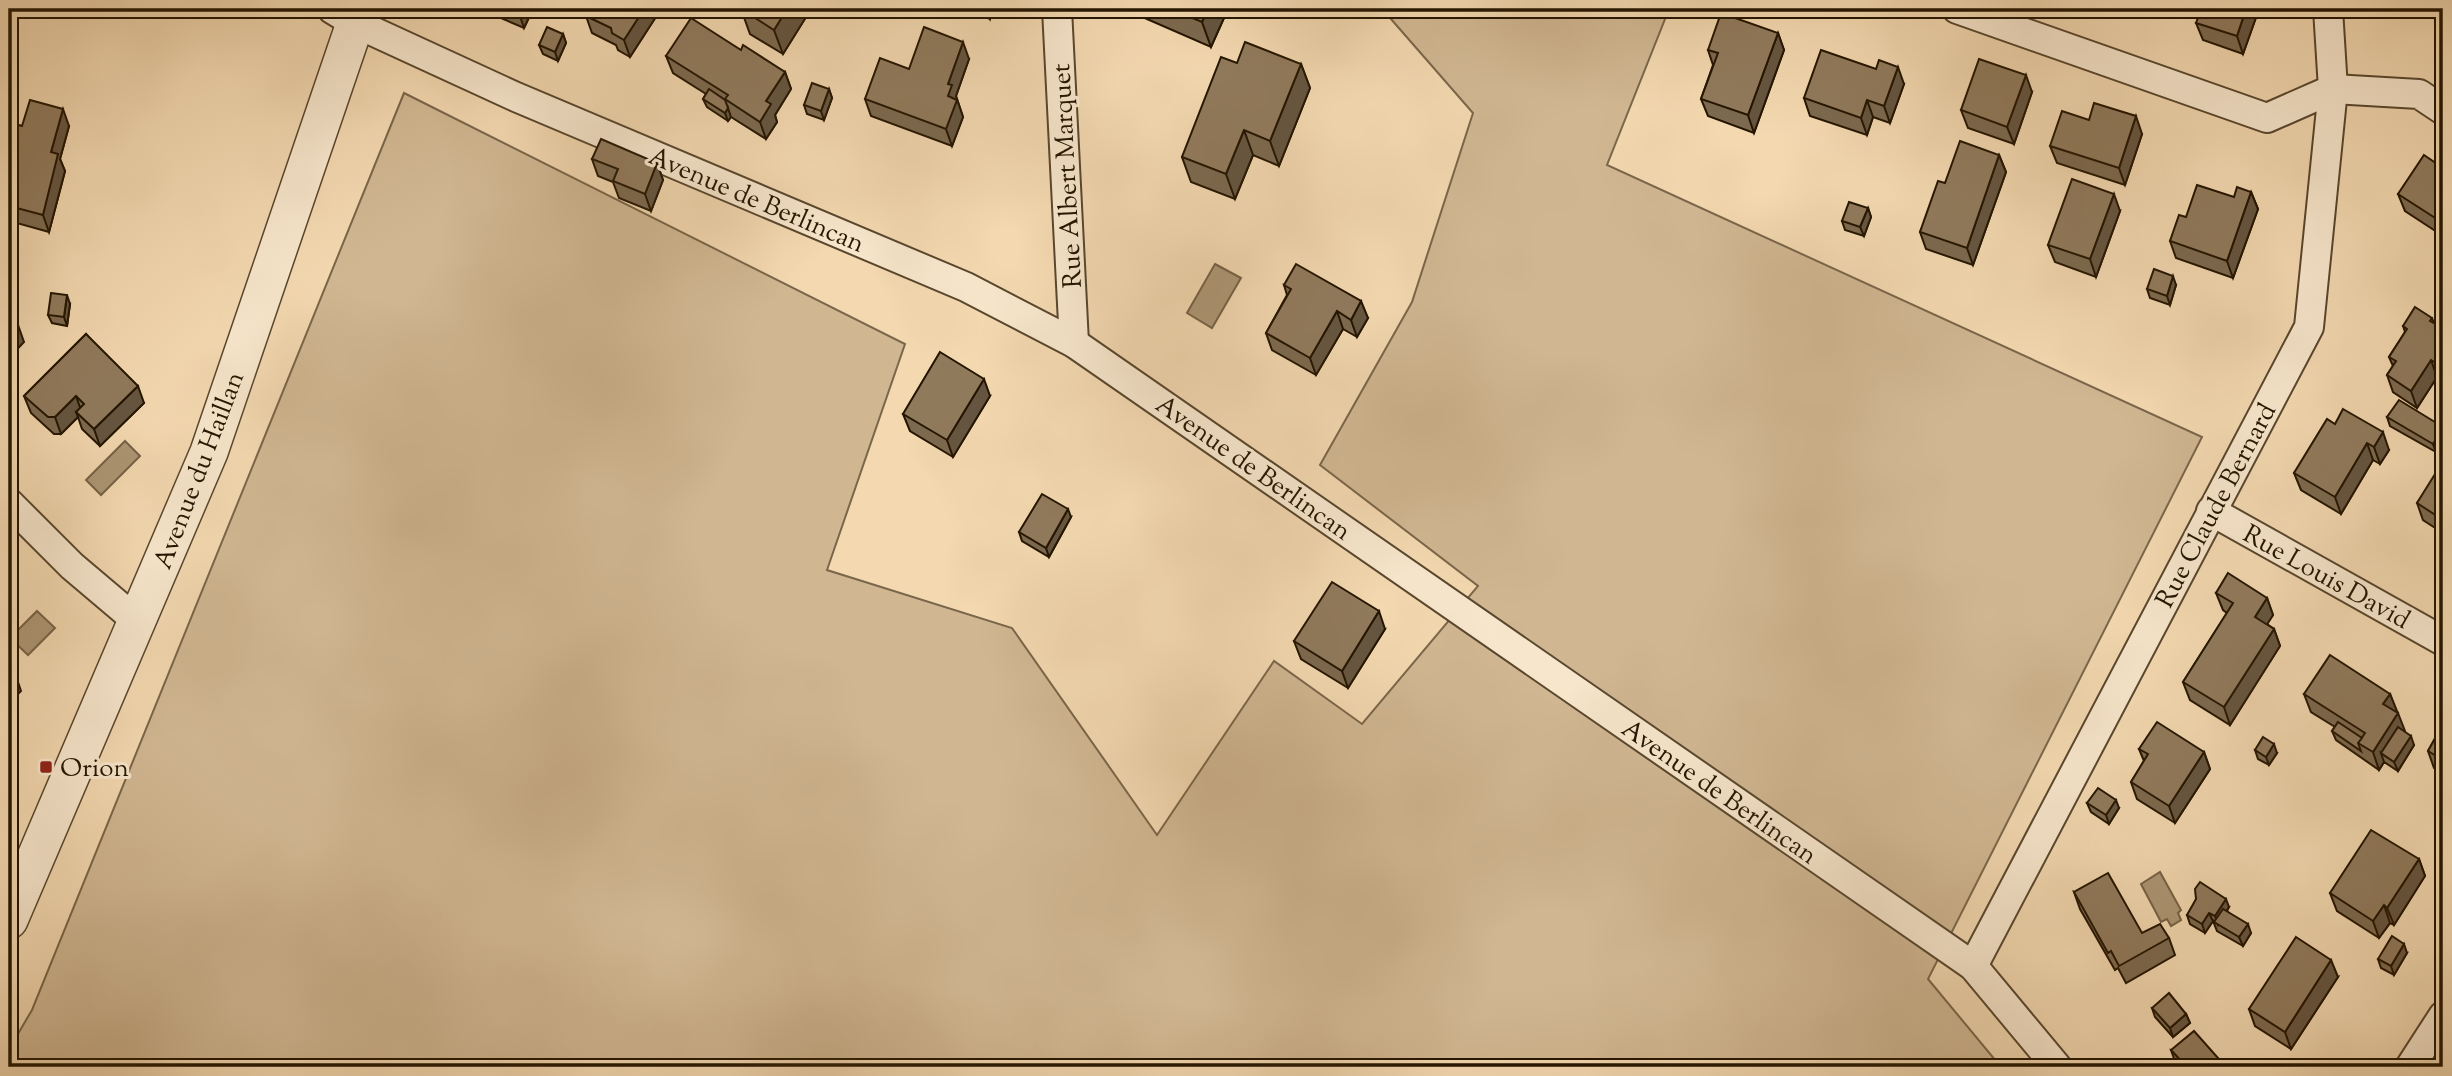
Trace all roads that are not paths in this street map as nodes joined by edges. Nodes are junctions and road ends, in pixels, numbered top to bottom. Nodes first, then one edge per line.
1 (1057, 9) edge
2 (1957, 9) edge
3 (2328, 9) edge
4 (349, 13) edge
5 (2333, 89) junction
6 (2443, 110) edge
7 (1074, 343) junction
8 (9, 503) edge
9 (2211, 511) junction
10 (137, 621) junction
11 (2443, 642) edge
12 (9, 919) edge
13 (1973, 967) junction
14 (2443, 1016) edge
15 (2057, 1067) edge
16 (2410, 1067) edge

1 - 7 street, Rue Albert Marquet
2 - 5 street
3 - 5 street, Rue Claude Bernard
4 - 7 street, Avenue de Berlincan
4 - 10 street, Avenue du Haillan
5 - 6 street
5 - 9 street, Rue Claude Bernard
7 - 13 street, Avenue de Berlincan
8 - 10 street
9 - 11 street, Rue Louis David
9 - 13 street, Rue Claude Bernard
10 - 12 street, Avenue du Haillan
13 - 15 street, Avenue de Berlincan
14 - 16 street

